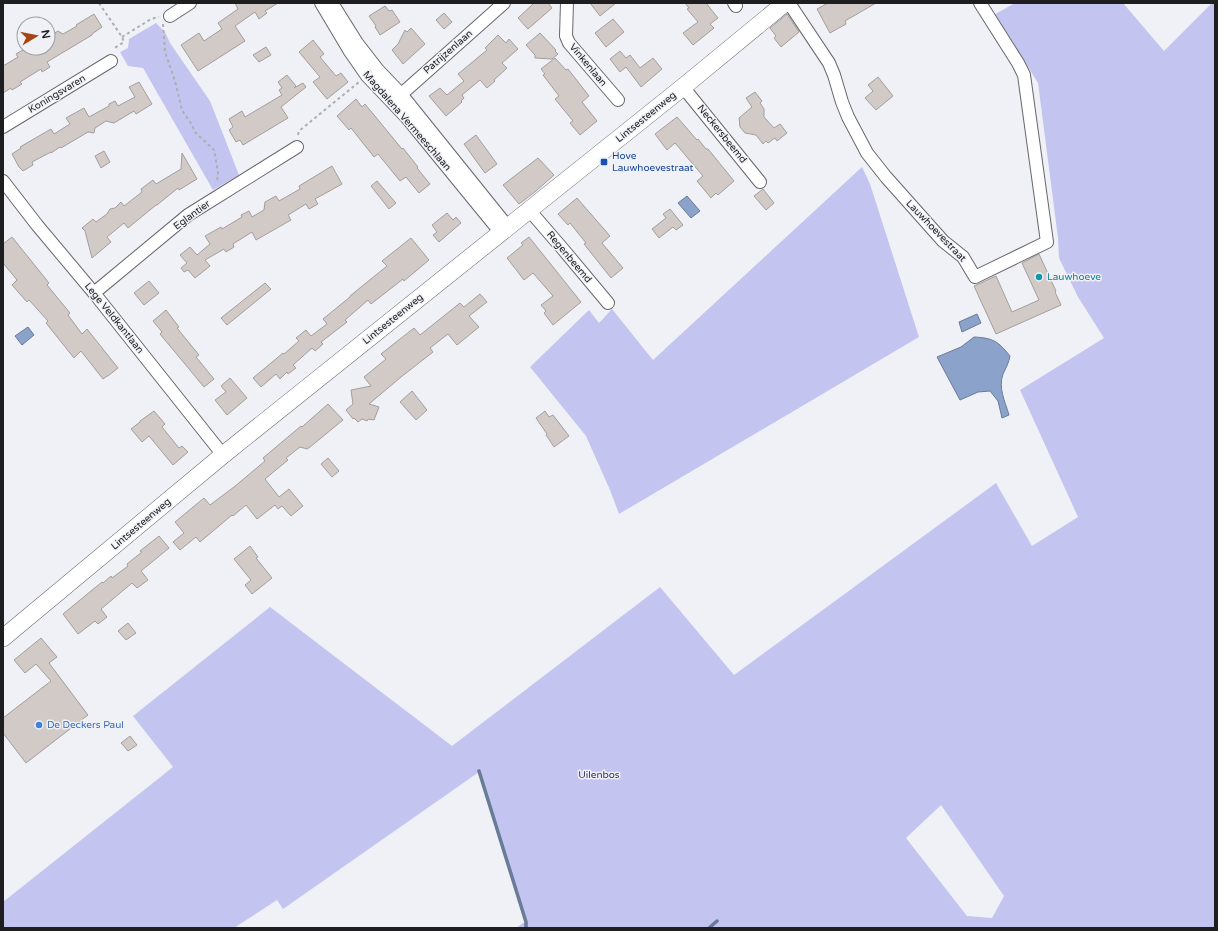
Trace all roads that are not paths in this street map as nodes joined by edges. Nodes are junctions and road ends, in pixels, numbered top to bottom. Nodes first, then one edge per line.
1 (190, 3) edge
2 (321, 3) edge
3 (332, 3) edge
4 (504, 3) edge
5 (567, 3) edge
6 (785, 3) edge
7 (789, 3) edge
8 (980, 3) edge
9 (165, 19) road end
10 (111, 61) road end
11 (683, 87) junction
12 (401, 94) junction
13 (618, 100) dead end
14 (392, 102) junction
15 (3, 127) edge
16 (297, 147) road end
17 (3, 181) edge
18 (760, 182) dead end
19 (530, 211) junction
20 (505, 230) junction
21 (94, 293) junction
22 (608, 303) dead end
23 (223, 456) junction
24 (3, 638) edge

1 - 9 street
2 - 14 street, Magdalena Vermeeschlaan
3 - 12 street, Magdalena Vermeeschlaan
4 - 12 street, Patrijzenlaan
5 - 13 street, Vinkenlaan
6 - 11 street, Lintsesteenweg
7 - 8 street, Lauwhoevestraat
10 - 15 street, Koningsvaren
11 - 18 street, Neckersbeemd
11 - 19 street, Lintsesteenweg
12 - 14 street, Patrijzenlaan
12 - 20 street, Magdalena Vermeeschlaan
14 - 20 street, Magdalena Vermeeschlaan
16 - 21 street, Eglantier
17 - 21 street, Lege Veldkantlaan
19 - 20 street, Lintsesteenweg
19 - 22 street, Regenbeemd
20 - 23 street, Lintsesteenweg
21 - 23 street, Lege Veldkantlaan
23 - 24 street, Lintsesteenweg

